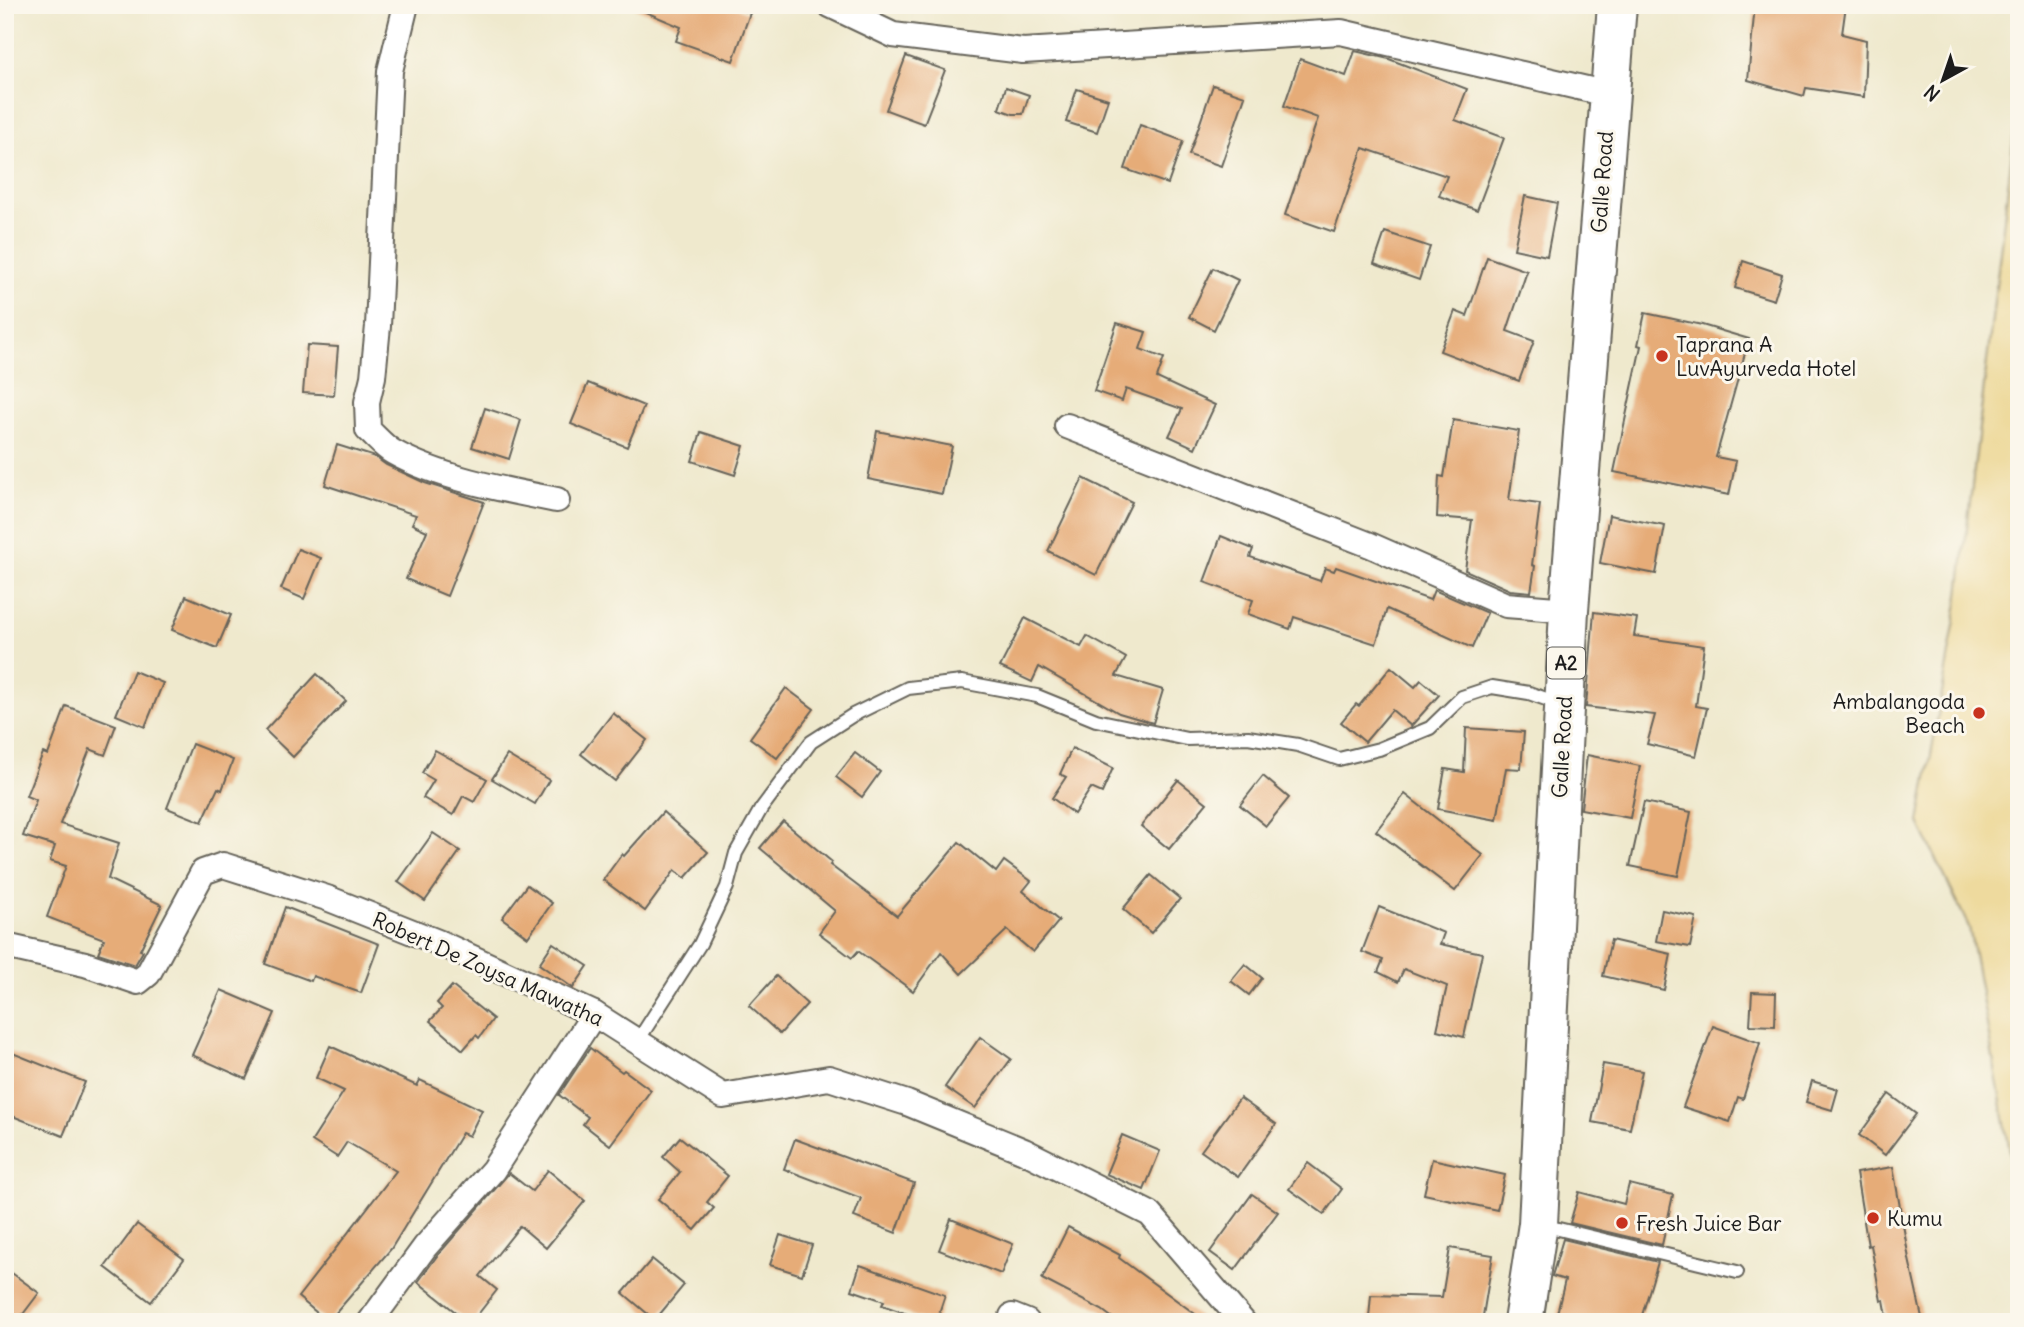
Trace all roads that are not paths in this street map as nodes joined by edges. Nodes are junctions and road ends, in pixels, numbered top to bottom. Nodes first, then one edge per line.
1 (406, 5) edge
2 (830, 5) edge
3 (1616, 5) edge
4 (1608, 94) junction
5 (1067, 426) dead end
6 (557, 500) dead end
7 (1569, 610) junction
8 (1564, 705) junction
9 (5, 946) edge
10 (594, 1014) junction
11 (637, 1042) junction
12 (1538, 1224) junction
13 (1737, 1272) dead end
14 (370, 1322) edge
15 (1243, 1322) edge
16 (1523, 1322) edge

1 - 6 street
2 - 4 street
3 - 4 highway, Galle Road / A2
4 - 7 highway, Galle Road / A2
5 - 7 street
7 - 8 highway, Galle Road / A2
8 - 11 lane
8 - 12 highway, Galle Road / A2
9 - 10 street, Robert De Zoysa Mawatha
10 - 11 street, Robert De Zoysa Mawatha
10 - 14 street
11 - 15 street, Robert De Zoysa Mawatha
12 - 13 lane
12 - 16 highway, Galle Road / A2

